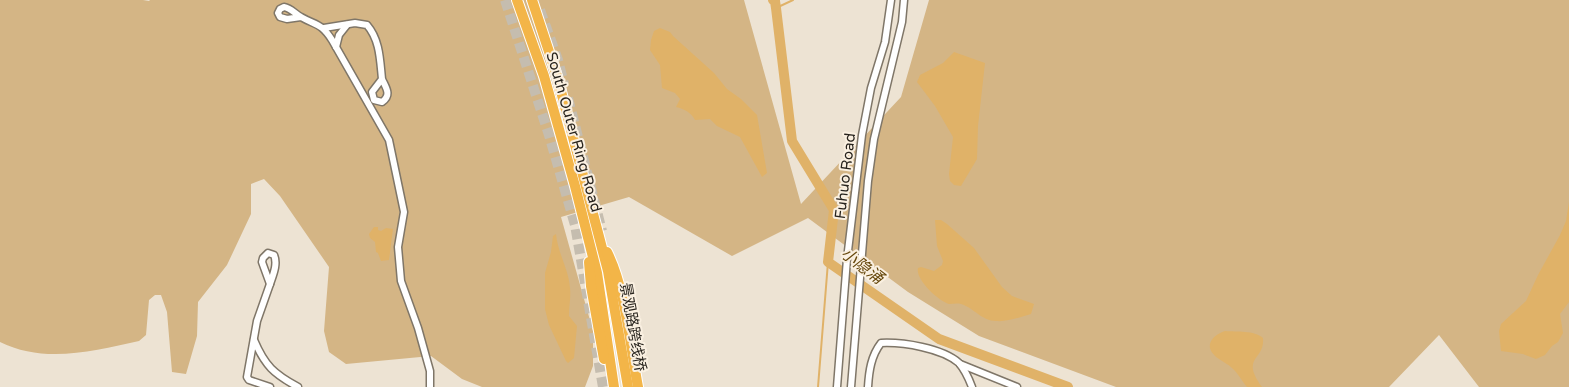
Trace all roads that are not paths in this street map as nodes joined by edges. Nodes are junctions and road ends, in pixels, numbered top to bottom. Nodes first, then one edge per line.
1 (518, 0) edge
2 (532, 0) edge
3 (892, 0) edge
4 (904, 0) edge
5 (301, 17) dead end
6 (347, 24) junction
7 (324, 28) junction
8 (336, 48) junction
9 (382, 78) dead end
10 (599, 234) junction
11 (587, 236) junction
12 (608, 271) joint
13 (597, 273) joint
14 (270, 284) dead end
15 (254, 339) junction
16 (262, 359) junction
17 (250, 362) junction
18 (959, 363) junction
19 (270, 387) edge
20 (298, 387) edge
21 (430, 387) edge
22 (608, 387) edge
23 (614, 387) edge
24 (628, 387) edge
25 (638, 387) edge
26 (837, 387) edge
27 (851, 387) edge
28 (868, 387) edge
29 (972, 387) edge
30 (1017, 387) edge

1 - 11 highway, South Outer Ring Road
2 - 10 highway, South Outer Ring Road
3 - 26 street, Fuhuo Road
4 - 27 street, Fuhuo Road
5 - 7 street
6 - 7 street
6 - 8 street
6 - 9 street
7 - 8 street
8 - 21 street
10 - 12 highway, South Outer Ring Road
10 - 25 highway
11 - 13 highway, South Outer Ring Road
11 - 22 highway
12 - 24 highway, 景观路跨线桥
13 - 23 highway, 景观路跨线桥
14 - 15 street
15 - 16 street
15 - 17 street
16 - 17 street
16 - 20 street
17 - 19 street
18 - 28 street
18 - 29 street
18 - 30 street

